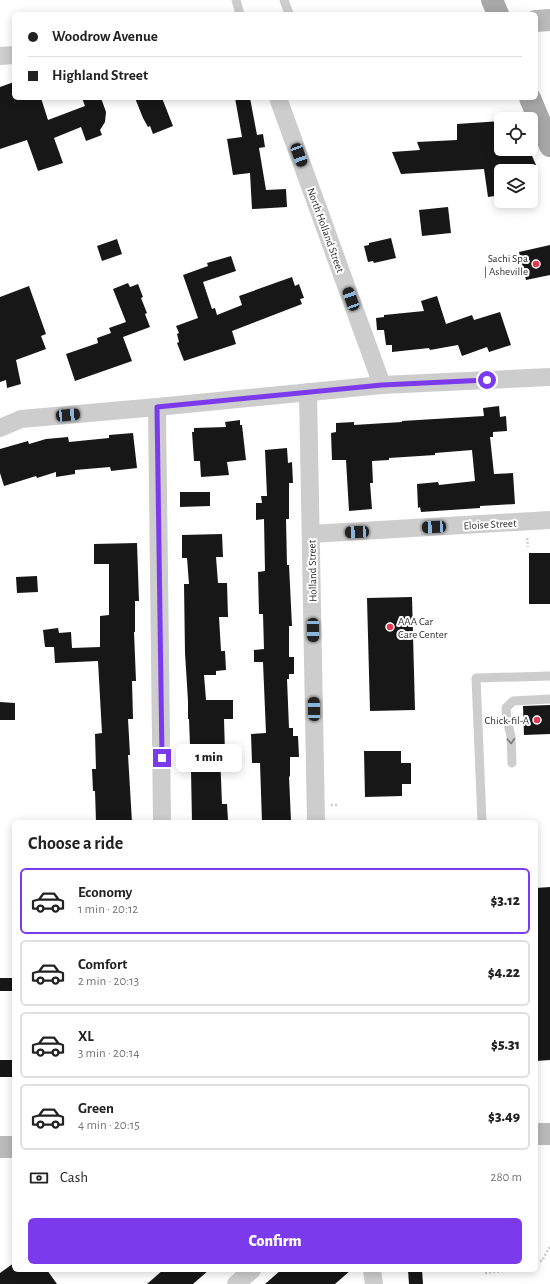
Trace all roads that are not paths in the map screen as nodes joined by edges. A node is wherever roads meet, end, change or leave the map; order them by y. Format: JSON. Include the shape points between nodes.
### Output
{"nodes":[{"id":1,"x":236,"y":0,"type":"edge"},
{"id":2,"x":284,"y":0,"type":"edge"},
{"id":3,"x":492,"y":0,"type":"edge"},
{"id":4,"x":239,"y":12,"type":"edge"},
{"id":5,"x":288,"y":12,"type":"edge"},
{"id":6,"x":497,"y":12,"type":"edge"},
{"id":7,"x":550,"y":20,"type":"edge"},
{"id":8,"x":538,"y":21,"type":"edge"},
{"id":9,"x":12,"y":55,"type":"edge"},
{"id":10,"x":0,"y":56,"type":"edge"},
{"id":11,"x":279,"y":100,"type":"edge"},
{"id":12,"x":531,"y":100,"type":"edge"},
{"id":13,"x":550,"y":146,"type":"edge"},
{"id":14,"x":550,"y":376,"type":"edge"},
{"id":15,"x":382,"y":385,"type":"junction"},
{"id":16,"x":308,"y":392,"type":"junction"},
{"id":17,"x":157,"y":407,"type":"junction"},
{"id":18,"x":0,"y":428,"type":"edge"},
{"id":19,"x":550,"y":520,"type":"edge"},
{"id":20,"x":311,"y":534,"type":"junction"},
{"id":21,"x":550,"y":676,"type":"edge"},
{"id":22,"x":550,"y":699,"type":"edge"},
{"id":23,"x":512,"y":763,"type":"dead end"},
{"id":24,"x":162,"y":820,"type":"edge"},
{"id":25,"x":316,"y":820,"type":"edge"},
{"id":26,"x":482,"y":820,"type":"edge"},
{"id":27,"x":538,"y":1134,"type":"edge"},
{"id":28,"x":550,"y":1134,"type":"edge"},
{"id":29,"x":0,"y":1147,"type":"edge"},
{"id":30,"x":12,"y":1147,"type":"edge"},
{"id":31,"x":250,"y":1272,"type":"edge"},
{"id":32,"x":372,"y":1272,"type":"edge"},
{"id":33,"x":236,"y":1284,"type":"edge"},
{"id":34,"x":374,"y":1284,"type":"edge"}],
"edges":[{"from":1,"to":4,"type":"lane"},
{"from":2,"to":5,"type":"lane"},
{"from":3,"to":6,"type":"main road"},
{"from":7,"to":8,"type":"street"},
{"from":9,"to":10,"type":"street"},
{"from":11,"to":15,"type":"street","name":"North Holland Street"},
{"from":12,"to":13,"type":"main road"},
{"from":14,"to":15,"type":"street"},
{"from":15,"to":16,"type":"street"},
{"from":16,"to":17,"type":"street"},
{"from":16,"to":20,"type":"street","name":"Holland Street"},
{"from":17,"to":18,"type":"street","via":[[21,419]]},
{"from":17,"to":24,"type":"street"},
{"from":19,"to":20,"type":"street","name":"Eloise Street"},
{"from":20,"to":25,"type":"street","name":"Holland Street"},
{"from":21,"to":26,"type":"lane","via":[[476,678]]},
{"from":22,"to":23,"type":"lane","one_way":true,"via":[[513,701],[506,708]]},
{"from":27,"to":28,"type":"street"},
{"from":29,"to":30,"type":"street"},
{"from":31,"to":33,"type":"street"},
{"from":32,"to":34,"type":"street"}]}
